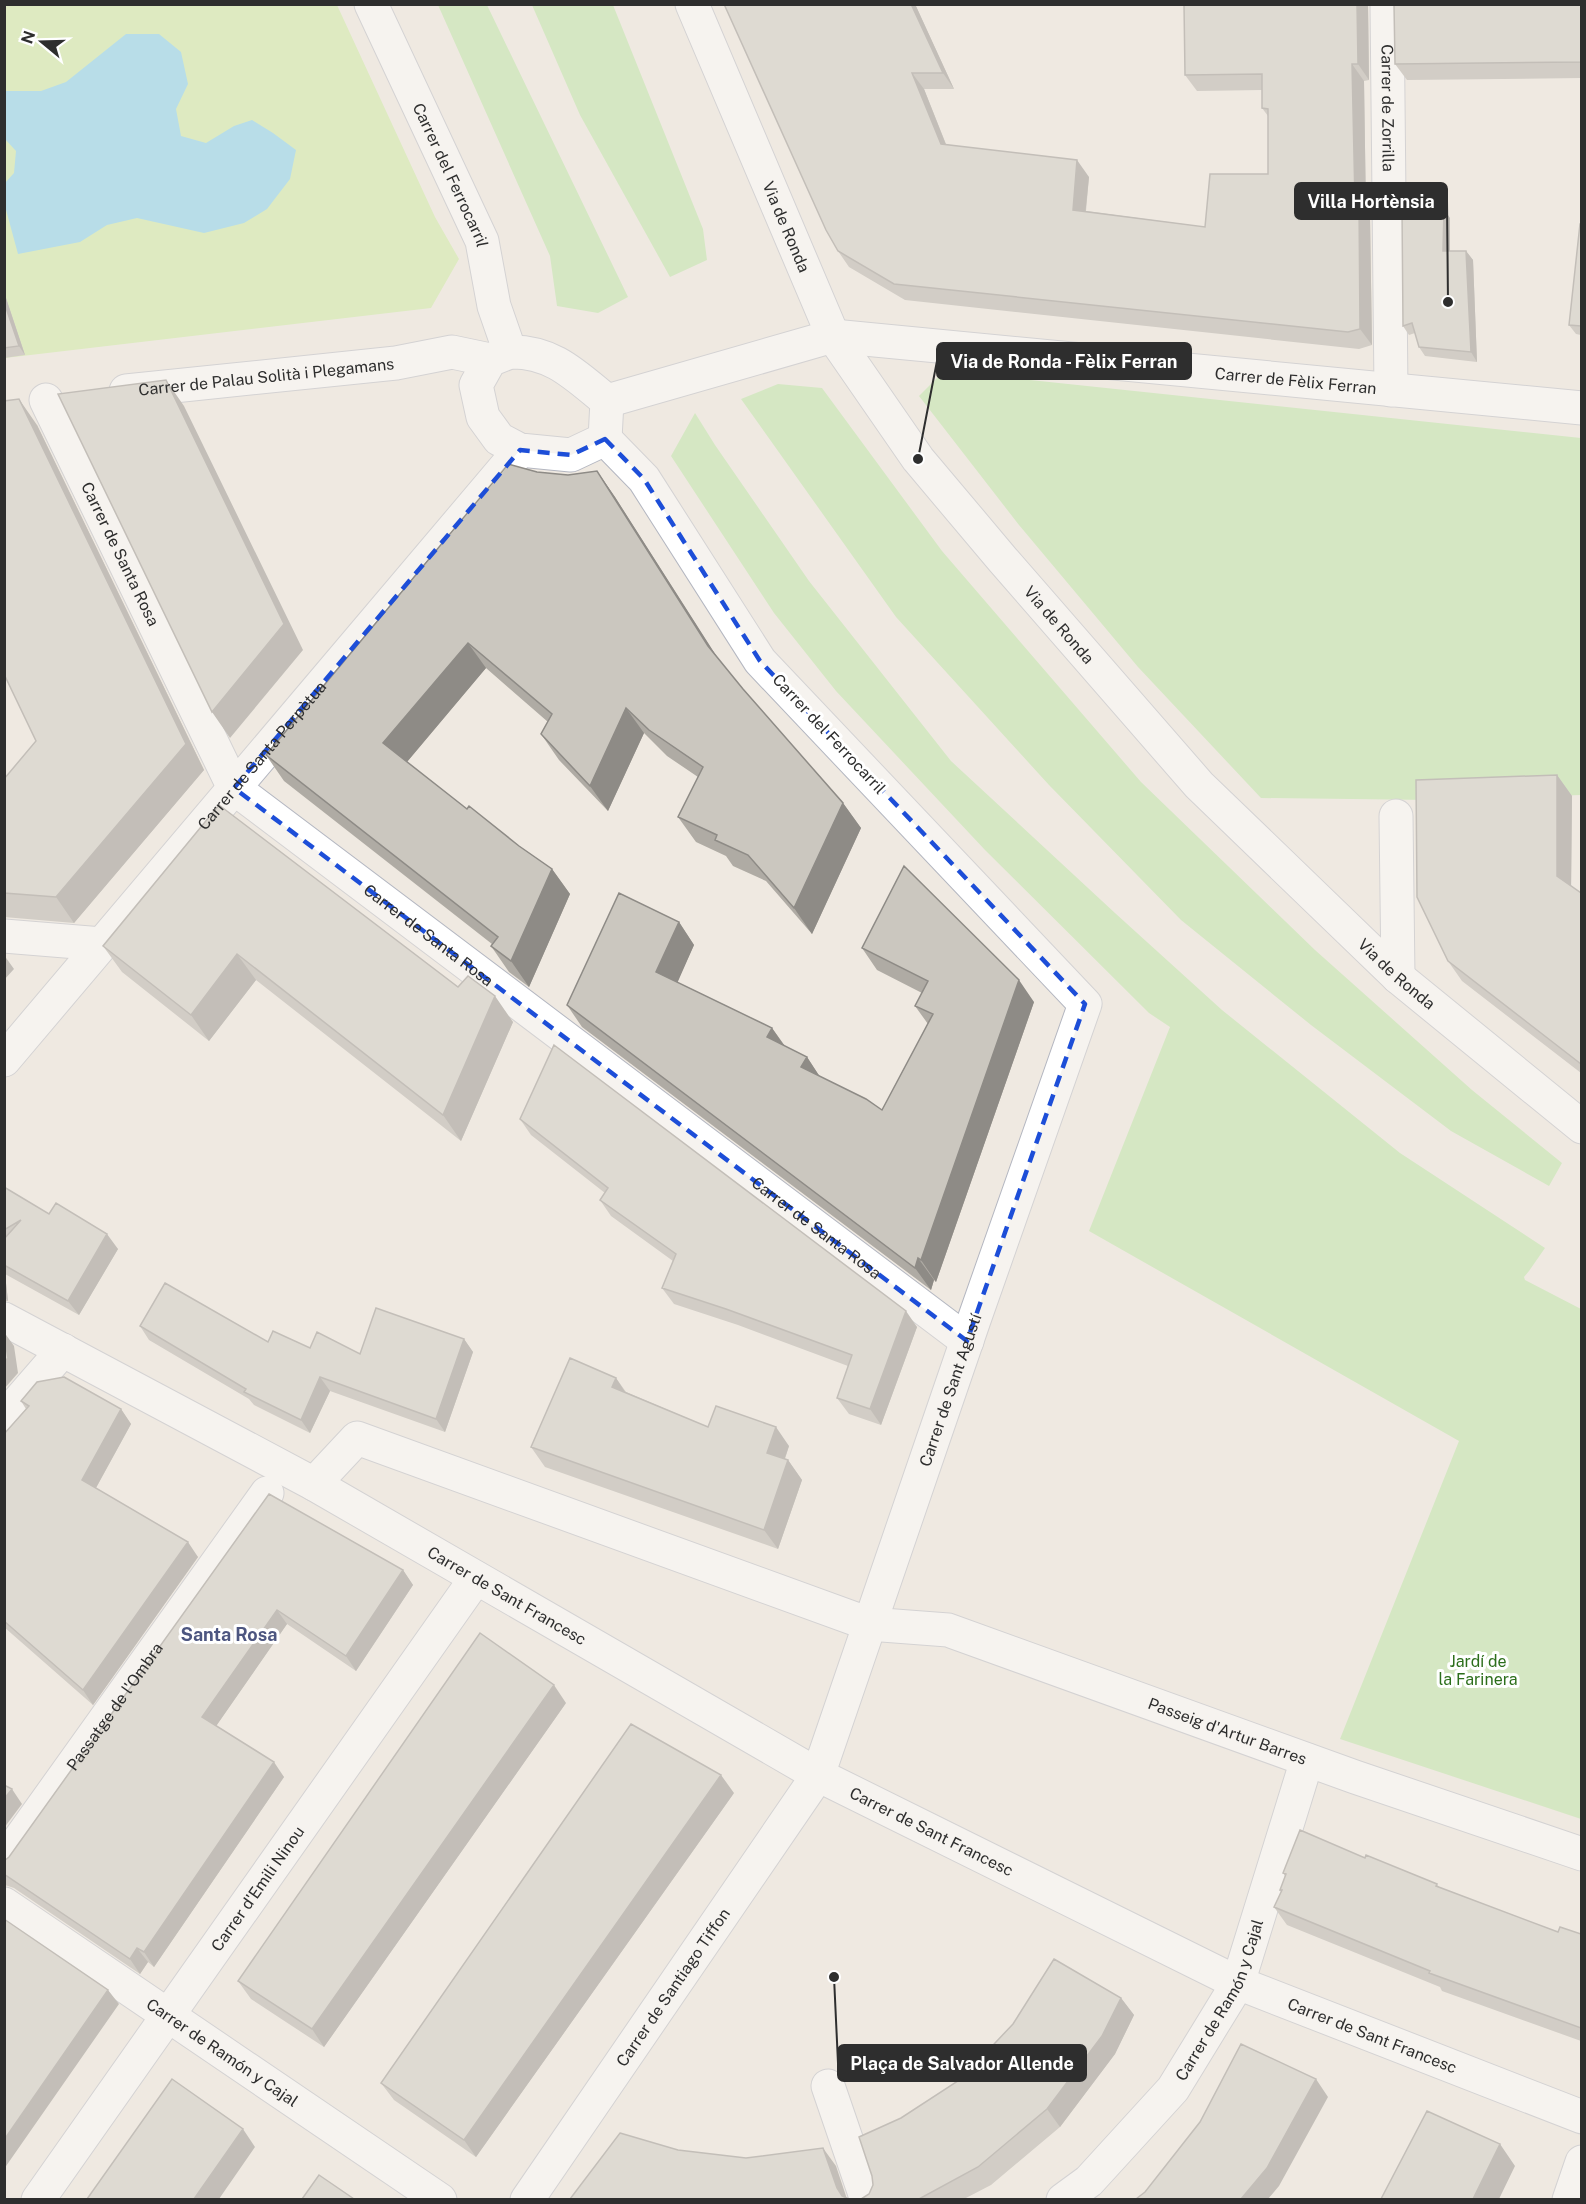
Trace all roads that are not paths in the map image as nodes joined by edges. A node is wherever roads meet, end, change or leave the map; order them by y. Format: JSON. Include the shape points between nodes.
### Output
{"nodes":[{"id":1,"x":371,"y":4,"type":"edge"},
{"id":2,"x":692,"y":4,"type":"edge"},
{"id":3,"x":1387,"y":4,"type":"edge"},
{"id":4,"x":833,"y":336,"type":"junction"},
{"id":5,"x":500,"y":356,"type":"junction"},
{"id":6,"x":1391,"y":390,"type":"junction"},
{"id":7,"x":71,"y":397,"type":"junction"},
{"id":8,"x":607,"y":402,"type":"junction"},
{"id":9,"x":13,"y":403,"type":"edge"},
{"id":10,"x":1581,"y":408,"type":"edge"},
{"id":11,"x":605,"y":439,"type":"junction"},
{"id":12,"x":520,"y":450,"type":"junction"},
{"id":13,"x":234,"y":788,"type":"junction"},
{"id":14,"x":1396,"y":816,"type":"dead end"},
{"id":15,"x":4,"y":936,"type":"edge"},
{"id":16,"x":102,"y":944,"type":"junction"},
{"id":17,"x":1398,"y":977,"type":"junction"},
{"id":18,"x":1085,"y":1004,"type":"joint"},
{"id":19,"x":4,"y":1060,"type":"edge"},
{"id":20,"x":1581,"y":1127,"type":"edge"},
{"id":21,"x":4,"y":1318,"type":"edge"},
{"id":22,"x":967,"y":1341,"type":"junction"},
{"id":23,"x":63,"y":1350,"type":"junction"},
{"id":24,"x":4,"y":1418,"type":"edge"},
{"id":25,"x":314,"y":1484,"type":"junction"},
{"id":26,"x":267,"y":1493,"type":"edge"},
{"id":27,"x":476,"y":1578,"type":"junction"},
{"id":28,"x":869,"y":1624,"type":"junction"},
{"id":29,"x":1306,"y":1760,"type":"junction"},
{"id":30,"x":818,"y":1775,"type":"junction"},
{"id":31,"x":1581,"y":1854,"type":"edge"},
{"id":32,"x":4,"y":1861,"type":"edge"},
{"id":33,"x":4,"y":1904,"type":"edge"},
{"id":34,"x":1238,"y":1983,"type":"junction"},
{"id":35,"x":167,"y":2016,"type":"junction"},
{"id":36,"x":828,"y":2086,"type":"dead end"},
{"id":37,"x":1581,"y":2117,"type":"edge"},
{"id":38,"x":1581,"y":2162,"type":"edge"},
{"id":39,"x":38,"y":2199,"type":"edge"},
{"id":40,"x":440,"y":2199,"type":"edge"},
{"id":41,"x":527,"y":2199,"type":"edge"},
{"id":42,"x":867,"y":2199,"type":"edge"},
{"id":43,"x":1063,"y":2199,"type":"edge"},
{"id":44,"x":1569,"y":2199,"type":"edge"}],
"edges":[{"from":1,"to":5,"type":"street","name":"Carrer del Ferrocarril","via":[[482,241]]},
{"from":2,"to":4,"type":"street","name":"Via de Ronda"},
{"from":3,"to":6,"type":"street","name":"Carrer de Zorrilla"},
{"from":4,"to":6,"type":"street","name":"Carrer de Fèlix Ferran"},
{"from":4,"to":8,"type":"street"},
{"from":4,"to":17,"type":"street","name":"Via de Ronda","via":[[918,459],[1175,758]]},
{"from":5,"to":7,"type":"street","name":"Carrer de Palau Solità i Plegamans","via":[[452,352],[396,363]]},
{"from":5,"to":8,"type":"street","via":[[527,351],[547,357]]},
{"from":5,"to":12,"type":"street","via":[[476,385],[483,417],[499,439]]},
{"from":6,"to":10,"type":"street","name":"Carrer de Fèlix Ferran"},
{"from":7,"to":9,"type":"street","name":"Carrer de Palau Solità i Plegamans"},
{"from":7,"to":13,"type":"street","name":"Carrer de Santa Rosa"},
{"from":8,"to":11,"type":"street"},
{"from":11,"to":12,"type":"street","via":[[571,455]]},
{"from":11,"to":18,"type":"street","name":"Carrer del Ferrocarril","via":[[644,479],[760,662]]},
{"from":12,"to":13,"type":"street","name":"Carrer de Santa Perpètua"},
{"from":13,"to":16,"type":"street","name":"Carrer de Santa Perpètua"},
{"from":13,"to":22,"type":"street","name":"Carrer de Santa Rosa"},
{"from":14,"to":17,"type":"street"},
{"from":15,"to":16,"type":"street"},
{"from":16,"to":19,"type":"street","name":"Carrer de Santa Perpètua"},
{"from":17,"to":20,"type":"street","name":"Via de Ronda"},
{"from":18,"to":22,"type":"street","name":"Carrer de Sant Agustí"},
{"from":21,"to":23,"type":"street","name":"Carrer de Sant Francesc"},
{"from":22,"to":28,"type":"street","name":"Carrer de Sant Agustí"},
{"from":23,"to":24,"type":"street"},
{"from":23,"to":25,"type":"street","name":"Carrer de Sant Francesc"},
{"from":25,"to":27,"type":"street","name":"Carrer de Sant Francesc"},
{"from":25,"to":28,"type":"street","via":[[357,1438]]},
{"from":26,"to":32,"type":"street","name":"Passatge de l'Ombra"},
{"from":27,"to":30,"type":"street","name":"Carrer de Sant Francesc"},
{"from":27,"to":35,"type":"street","name":"Carrer d'Emili Ninou"},
{"from":28,"to":29,"type":"street","name":"Passeig d'Artur Barres","via":[[948,1630]]},
{"from":28,"to":30,"type":"street","name":"Carrer de Sant Agustí"},
{"from":29,"to":31,"type":"street","name":"Passeig d'Artur Barres"},
{"from":29,"to":34,"type":"street","name":"Carrer de Ramón y Cajal"},
{"from":30,"to":34,"type":"street","name":"Carrer de Sant Francesc"},
{"from":30,"to":41,"type":"street","name":"Carrer de Santiago Tiffon"},
{"from":33,"to":35,"type":"street","name":"Carrer de Ramón y Cajal"},
{"from":34,"to":37,"type":"street","name":"Carrer de Sant Francesc"},
{"from":34,"to":43,"type":"street","name":"Carrer de Ramón y Cajal","via":[[1173,2089],[1089,2181]]},
{"from":35,"to":39,"type":"street","name":"Carrer d'Emili Ninou"},
{"from":35,"to":40,"type":"street","name":"Carrer de Ramón y Cajal"},
{"from":36,"to":42,"type":"street"},
{"from":38,"to":44,"type":"street"}]}
